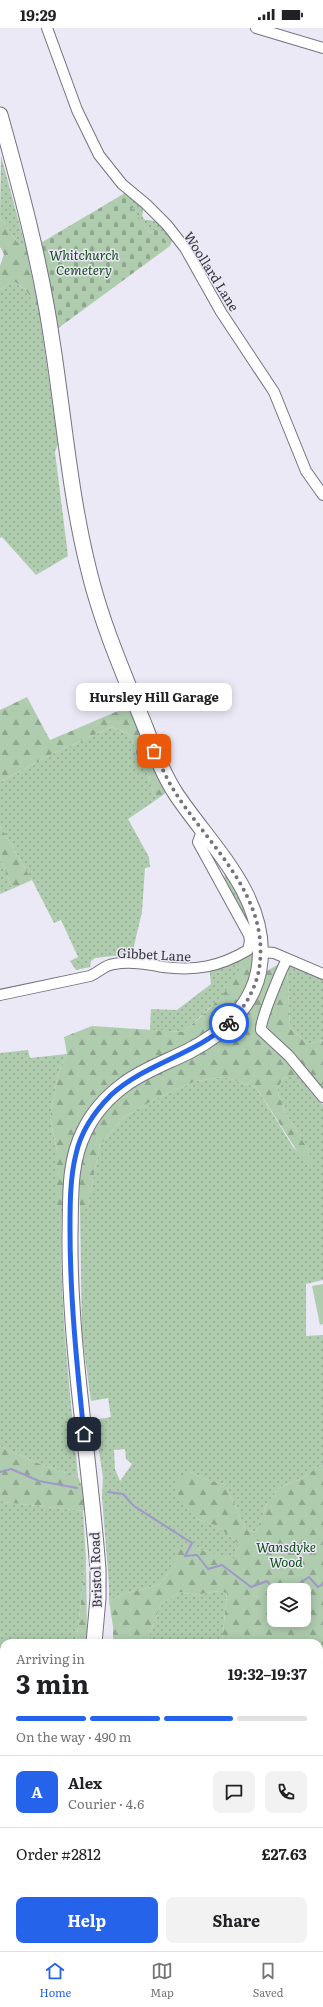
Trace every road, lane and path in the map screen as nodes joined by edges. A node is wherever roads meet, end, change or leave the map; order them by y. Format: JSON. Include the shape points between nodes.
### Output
{"nodes":[{"id":1,"x":47,"y":28,"type":"edge"},
{"id":2,"x":256,"y":28,"type":"edge"},
{"id":3,"x":323,"y":48,"type":"edge"},
{"id":4,"x":0,"y":116,"type":"edge"},
{"id":5,"x":323,"y":495,"type":"edge"},
{"id":6,"x":202,"y":831,"type":"junction"},
{"id":7,"x":261,"y":952,"type":"junction"},
{"id":8,"x":287,"y":959,"type":"junction"},
{"id":9,"x":323,"y":974,"type":"edge"},
{"id":10,"x":0,"y":995,"type":"edge"},
{"id":11,"x":323,"y":1097,"type":"edge"},
{"id":12,"x":94,"y":1639,"type":"edge"}],
"edges":[{"from":1,"to":5,"type":"street","name":"Woollard Lane","via":[[77,110],[99,155],[122,184],[162,220],[185,248],[221,312],[274,392],[306,471]]},
{"from":2,"to":3,"type":"street"},
{"from":4,"to":6,"type":"highway","via":[[47,308],[76,508],[90,575],[115,651],[157,757],[173,789]]},
{"from":6,"to":7,"type":"highway","name":"Bristol Road","via":[[233,871],[246,895],[258,925]]},
{"from":6,"to":10,"type":"street","name":"Gibbet Lane","via":[[198,842],[248,935],[248,950],[199,969],[116,963],[103,967],[90,976]]},
{"from":7,"to":8,"type":"street","via":[[268,951]]},
{"from":7,"to":12,"type":"highway","name":"Bristol Road","via":[[259,972],[254,986],[233,1019],[217,1034],[197,1047],[138,1076],[117,1090],[102,1104],[90,1121],[76,1153],[70,1216],[72,1310],[98,1570]]},
{"from":8,"to":9,"type":"street"},
{"from":8,"to":11,"type":"street","via":[[273,989],[261,1030],[289,1056]]}]}
